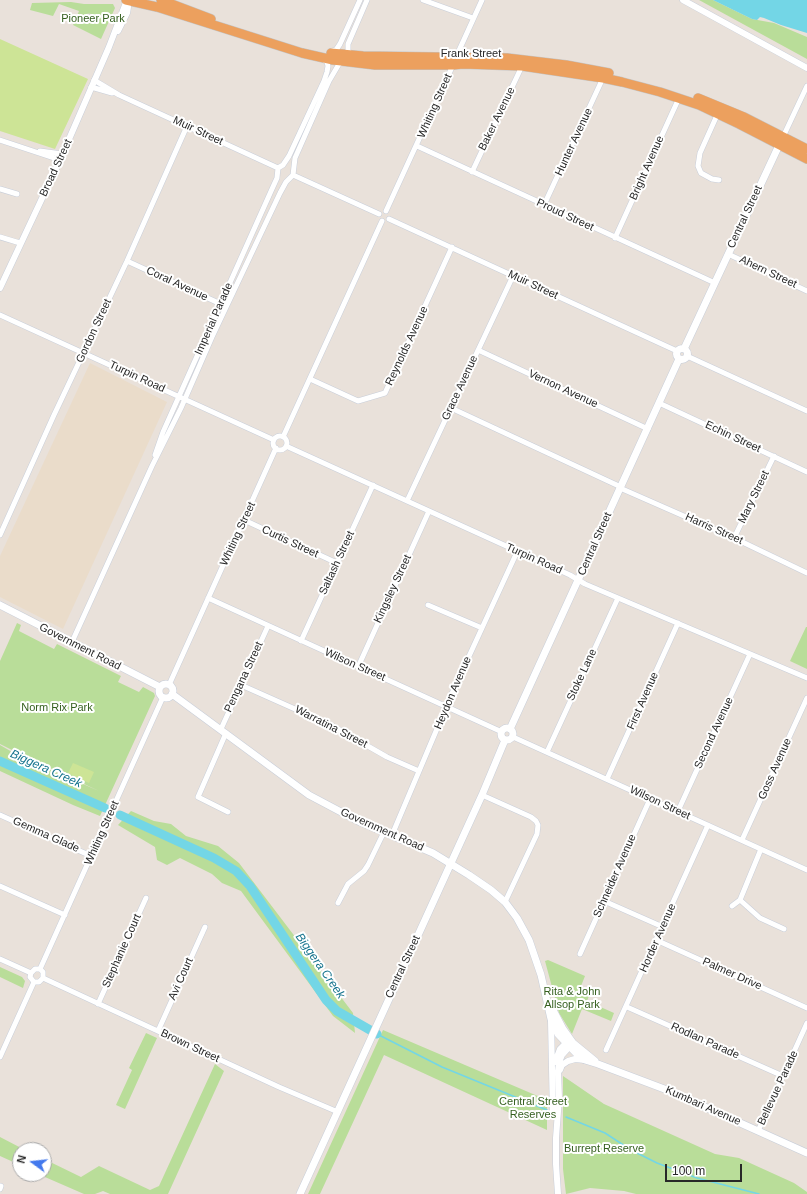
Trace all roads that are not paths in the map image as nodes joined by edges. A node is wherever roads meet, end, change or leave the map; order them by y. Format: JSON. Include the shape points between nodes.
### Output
{"nodes":[{"id":1,"x":126,"y":0,"type":"edge"},
{"id":2,"x":161,"y":0,"type":"edge"},
{"id":3,"x":360,"y":0,"type":"edge"},
{"id":4,"x":367,"y":0,"type":"edge"},
{"id":5,"x":423,"y":0,"type":"edge"},
{"id":6,"x":482,"y":0,"type":"edge"},
{"id":7,"x":683,"y":0,"type":"edge"},
{"id":8,"x":473,"y":18,"type":"junction"},
{"id":9,"x":327,"y":53,"type":"junction"},
{"id":10,"x":354,"y":56,"type":"junction"},
{"id":11,"x":319,"y":57,"type":"junction"},
{"id":12,"x":345,"y":62,"type":"junction"},
{"id":13,"x":454,"y":62,"type":"junction"},
{"id":14,"x":522,"y":66,"type":"junction"},
{"id":15,"x":807,"y":68,"type":"edge"},
{"id":16,"x":603,"y":78,"type":"junction"},
{"id":17,"x":94,"y":80,"type":"junction"},
{"id":18,"x":807,"y":86,"type":"edge"},
{"id":19,"x":92,"y":87,"type":"junction"},
{"id":20,"x":119,"y":95,"type":"junction"},
{"id":21,"x":679,"y":98,"type":"junction"},
{"id":22,"x":718,"y":113,"type":"junction"},
{"id":23,"x":308,"y":122,"type":"junction"},
{"id":24,"x":187,"y":126,"type":"junction"},
{"id":25,"x":0,"y":140,"type":"edge"},
{"id":26,"x":781,"y":141,"type":"junction"},
{"id":27,"x":417,"y":146,"type":"junction"},
{"id":28,"x":807,"y":150,"type":"edge"},
{"id":29,"x":61,"y":157,"type":"junction"},
{"id":30,"x":807,"y":159,"type":"edge"},
{"id":31,"x":279,"y":169,"type":"junction"},
{"id":32,"x":472,"y":172,"type":"junction"},
{"id":33,"x":292,"y":174,"type":"junction"},
{"id":34,"x":720,"y":180,"type":"dead end"},
{"id":35,"x":0,"y":189,"type":"edge"},
{"id":36,"x":17,"y":194,"type":"dead end"},
{"id":37,"x":544,"y":205,"type":"junction"},
{"id":38,"x":386,"y":211,"type":"junction"},
{"id":39,"x":379,"y":214,"type":"junction"},
{"id":40,"x":389,"y":219,"type":"junction"},
{"id":41,"x":382,"y":221,"type":"junction"},
{"id":42,"x":0,"y":237,"type":"edge"},
{"id":43,"x":615,"y":238,"type":"junction"},
{"id":44,"x":20,"y":243,"type":"junction"},
{"id":45,"x":452,"y":247,"type":"junction"},
{"id":46,"x":728,"y":254,"type":"junction"},
{"id":47,"x":127,"y":261,"type":"junction"},
{"id":48,"x":239,"y":263,"type":"junction"},
{"id":49,"x":246,"y":267,"type":"junction"},
{"id":50,"x":513,"y":276,"type":"junction"},
{"id":51,"x":715,"y":283,"type":"junction"},
{"id":52,"x":0,"y":288,"type":"edge"},
{"id":53,"x":807,"y":290,"type":"edge"},
{"id":54,"x":221,"y":304,"type":"junction"},
{"id":55,"x":227,"y":307,"type":"junction"},
{"id":56,"x":0,"y":315,"type":"edge"},
{"id":57,"x":684,"y":349,"type":"junction"},
{"id":58,"x":478,"y":350,"type":"junction"},
{"id":59,"x":83,"y":352,"type":"junction"},
{"id":60,"x":678,"y":355,"type":"junction"},
{"id":61,"x":687,"y":356,"type":"junction"},
{"id":62,"x":310,"y":379,"type":"junction"},
{"id":63,"x":182,"y":398,"type":"junction"},
{"id":64,"x":659,"y":403,"type":"junction"},
{"id":65,"x":451,"y":408,"type":"junction"},
{"id":66,"x":807,"y":411,"type":"edge"},
{"id":67,"x":648,"y":429,"type":"junction"},
{"id":68,"x":283,"y":437,"type":"junction"},
{"id":69,"x":274,"y":440,"type":"junction"},
{"id":70,"x":286,"y":446,"type":"junction"},
{"id":71,"x":276,"y":448,"type":"junction"},
{"id":72,"x":774,"y":456,"type":"junction"},
{"id":73,"x":807,"y":472,"type":"edge"},
{"id":74,"x":373,"y":484,"type":"junction"},
{"id":75,"x":620,"y":488,"type":"junction"},
{"id":76,"x":407,"y":501,"type":"junction"},
{"id":77,"x":429,"y":511,"type":"junction"},
{"id":78,"x":244,"y":520,"type":"junction"},
{"id":79,"x":0,"y":535,"type":"edge"},
{"id":80,"x":734,"y":538,"type":"junction"},
{"id":81,"x":517,"y":552,"type":"junction"},
{"id":82,"x":336,"y":563,"type":"junction"},
{"id":83,"x":807,"y":573,"type":"edge"},
{"id":84,"x":578,"y":580,"type":"junction"},
{"id":85,"x":208,"y":598,"type":"junction"},
{"id":86,"x":618,"y":598,"type":"junction"},
{"id":87,"x":0,"y":605,"type":"edge"},
{"id":88,"x":428,"y":605,"type":"dead end"},
{"id":89,"x":678,"y":624,"type":"junction"},
{"id":90,"x":268,"y":626,"type":"junction"},
{"id":91,"x":482,"y":628,"type":"junction"},
{"id":92,"x":301,"y":641,"type":"junction"},
{"id":93,"x":72,"y":642,"type":"junction"},
{"id":94,"x":750,"y":654,"type":"junction"},
{"id":95,"x":358,"y":667,"type":"junction"},
{"id":96,"x":807,"y":678,"type":"edge"},
{"id":97,"x":169,"y":685,"type":"junction"},
{"id":98,"x":241,"y":685,"type":"junction"},
{"id":99,"x":160,"y":687,"type":"junction"},
{"id":100,"x":172,"y":694,"type":"junction"},
{"id":101,"x":163,"y":697,"type":"junction"},
{"id":102,"x":807,"y":698,"type":"edge"},
{"id":103,"x":447,"y":707,"type":"junction"},
{"id":104,"x":510,"y":729,"type":"junction"},
{"id":105,"x":223,"y":731,"type":"junction"},
{"id":106,"x":502,"y":732,"type":"junction"},
{"id":107,"x":513,"y":737,"type":"junction"},
{"id":108,"x":505,"y":740,"type":"junction"},
{"id":109,"x":547,"y":752,"type":"junction"},
{"id":110,"x":419,"y":771,"type":"junction"},
{"id":111,"x":607,"y":779,"type":"junction"},
{"id":112,"x":482,"y":795,"type":"junction"},
{"id":113,"x":650,"y":799,"type":"junction"},
{"id":114,"x":228,"y":812,"type":"dead end"},
{"id":115,"x":678,"y":812,"type":"junction"},
{"id":116,"x":0,"y":815,"type":"edge"},
{"id":117,"x":708,"y":825,"type":"junction"},
{"id":118,"x":384,"y":832,"type":"junction"},
{"id":119,"x":392,"y":835,"type":"junction"},
{"id":120,"x":742,"y":840,"type":"junction"},
{"id":121,"x":761,"y":849,"type":"junction"},
{"id":122,"x":91,"y":856,"type":"junction"},
{"id":123,"x":450,"y":863,"type":"junction"},
{"id":124,"x":807,"y":870,"type":"edge"},
{"id":125,"x":0,"y":886,"type":"edge"},
{"id":126,"x":146,"y":898,"type":"dead end"},
{"id":127,"x":740,"y":900,"type":"junction"},
{"id":128,"x":604,"y":901,"type":"junction"},
{"id":129,"x":505,"y":902,"type":"junction"},
{"id":130,"x":338,"y":903,"type":"dead end"},
{"id":131,"x":732,"y":906,"type":"dead end"},
{"id":132,"x":65,"y":915,"type":"junction"},
{"id":133,"x":205,"y":926,"type":"dead end"},
{"id":134,"x":663,"y":927,"type":"junction"},
{"id":135,"x":784,"y":929,"type":"dead end"},
{"id":136,"x":656,"y":940,"type":"junction"},
{"id":137,"x":580,"y":954,"type":"dead end"},
{"id":138,"x":0,"y":959,"type":"edge"},
{"id":139,"x":40,"y":969,"type":"junction"},
{"id":140,"x":31,"y":973,"type":"junction"},
{"id":141,"x":43,"y":978,"type":"junction"},
{"id":142,"x":34,"y":982,"type":"junction"},
{"id":143,"x":548,"y":999,"type":"junction"},
{"id":144,"x":98,"y":1004,"type":"junction"},
{"id":145,"x":627,"y":1007,"type":"junction"},
{"id":146,"x":807,"y":1008,"type":"edge"},
{"id":147,"x":551,"y":1019,"type":"junction"},
{"id":148,"x":807,"y":1023,"type":"edge"},
{"id":149,"x":158,"y":1031,"type":"junction"},
{"id":150,"x":570,"y":1043,"type":"junction"},
{"id":151,"x":606,"y":1050,"type":"dead end"},
{"id":152,"x":0,"y":1057,"type":"edge"},
{"id":153,"x":586,"y":1060,"type":"junction"},
{"id":154,"x":598,"y":1064,"type":"junction"},
{"id":155,"x":783,"y":1076,"type":"junction"},
{"id":156,"x":556,"y":1078,"type":"junction"},
{"id":157,"x":338,"y":1112,"type":"junction"},
{"id":158,"x":758,"y":1131,"type":"junction"},
{"id":159,"x":807,"y":1153,"type":"edge"},
{"id":160,"x":300,"y":1194,"type":"edge"},
{"id":161,"x":558,"y":1194,"type":"edge"}],
"edges":[{"from":1,"to":11,"type":"highway","name":"Frank Street","via":[[157,7]]},
{"from":1,"to":17,"type":"street","name":"Broad Street","via":[[127,13]]},
{"from":2,"to":9,"type":"highway","name":"Frank Street","via":[[220,21]]},
{"from":3,"to":9,"type":"street","via":[[338,47]]},
{"from":4,"to":10,"type":"street","via":[[348,44],[348,51]]},
{"from":5,"to":8,"type":"street"},
{"from":6,"to":8,"type":"street","name":"Whiting Street"},
{"from":7,"to":15,"type":"street"},
{"from":8,"to":13,"type":"street","name":"Whiting Street"},
{"from":9,"to":10,"type":"highway","name":"Frank Street"},
{"from":10,"to":13,"type":"highway","name":"Frank Street"},
{"from":11,"to":12,"type":"highway","name":"Frank Street"},
{"from":11,"to":23,"type":"street","name":"Imperial Parade","via":[[327,62],[328,72]]},
{"from":12,"to":13,"type":"highway","name":"Frank Street","via":[[375,65]]},
{"from":12,"to":23,"type":"street","name":"Imperial Parade","via":[[341,62],[329,81]]},
{"from":13,"to":14,"type":"highway","name":"Frank Street"},
{"from":13,"to":26,"type":"highway","name":"Frank Street","via":[[507,58],[529,60],[636,79],[720,106],[744,117]]},
{"from":13,"to":27,"type":"street","name":"Whiting Street"},
{"from":14,"to":16,"type":"highway","name":"Frank Street"},
{"from":14,"to":32,"type":"street","name":"Baker Avenue"},
{"from":16,"to":21,"type":"highway","name":"Frank Street"},
{"from":16,"to":37,"type":"street","name":"Hunter Avenue"},
{"from":17,"to":19,"type":"street","name":"Broad Street"},
{"from":17,"to":20,"type":"street","name":"Muir Street"},
{"from":18,"to":26,"type":"street","name":"Central Street"},
{"from":19,"to":20,"type":"street","name":"Muir Street"},
{"from":19,"to":29,"type":"street","name":"Broad Street"},
{"from":20,"to":24,"type":"street","name":"Muir Street"},
{"from":21,"to":22,"type":"highway","name":"Frank Street"},
{"from":21,"to":43,"type":"street","name":"Bright Avenue"},
{"from":22,"to":26,"type":"highway","name":"Frank Street"},
{"from":22,"to":34,"type":"street","via":[[700,153],[698,166],[701,173]]},
{"from":23,"to":31,"type":"street","name":"Imperial Parade","via":[[290,156]]},
{"from":23,"to":33,"type":"street","name":"Imperial Parade","via":[[294,158]]},
{"from":24,"to":31,"type":"street","name":"Muir Street"},
{"from":24,"to":47,"type":"street","name":"Gordon Street"},
{"from":25,"to":29,"type":"street"},
{"from":26,"to":28,"type":"highway","name":"Frank Street"},
{"from":26,"to":30,"type":"highway","name":"Frank Street"},
{"from":26,"to":46,"type":"main road","name":"Central Street"},
{"from":27,"to":32,"type":"street","name":"Proud Street"},
{"from":27,"to":38,"type":"street","name":"Whiting Street"},
{"from":29,"to":44,"type":"street","name":"Broad Street"},
{"from":31,"to":33,"type":"street","via":[[290,167]]},
{"from":31,"to":33,"type":"street","via":[[282,177]]},
{"from":31,"to":48,"type":"street","name":"Imperial Parade"},
{"from":32,"to":37,"type":"street","name":"Proud Street"},
{"from":33,"to":39,"type":"street"},
{"from":33,"to":49,"type":"street","name":"Imperial Parade","via":[[280,193]]},
{"from":35,"to":36,"type":"street"},
{"from":37,"to":43,"type":"street","name":"Proud Street"},
{"from":38,"to":39,"type":"street"},
{"from":38,"to":40,"type":"street","via":[[390,215]]},
{"from":39,"to":41,"type":"street"},
{"from":40,"to":41,"type":"street"},
{"from":40,"to":45,"type":"street","name":"Muir Street"},
{"from":41,"to":62,"type":"street"},
{"from":42,"to":44,"type":"street"},
{"from":43,"to":51,"type":"street","name":"Proud Street"},
{"from":44,"to":52,"type":"street","name":"Broad Street"},
{"from":45,"to":50,"type":"street","name":"Muir Street"},
{"from":45,"to":62,"type":"street","name":"Reynolds Avenue","via":[[385,393],[358,401]]},
{"from":46,"to":51,"type":"main road","name":"Central Street"},
{"from":46,"to":53,"type":"street","name":"Ahern Street"},
{"from":47,"to":54,"type":"street","name":"Coral Avenue"},
{"from":47,"to":59,"type":"street","name":"Gordon Street"},
{"from":48,"to":49,"type":"street"},
{"from":48,"to":54,"type":"street","name":"Imperial Parade"},
{"from":49,"to":55,"type":"street","name":"Imperial Parade"},
{"from":50,"to":58,"type":"street","name":"Grace Avenue"},
{"from":50,"to":60,"type":"street","name":"Muir Street"},
{"from":51,"to":57,"type":"main road","name":"Central Street"},
{"from":54,"to":55,"type":"street","name":"Coral Avenue"},
{"from":54,"to":63,"type":"street","name":"Imperial Parade"},
{"from":55,"to":63,"type":"street","name":"Imperial Parade"},
{"from":56,"to":59,"type":"street","name":"Turpin Road"},
{"from":57,"to":60,"type":"main road","via":[[681,348]]},
{"from":57,"to":61,"type":"main road","via":[[688,352]]},
{"from":58,"to":65,"type":"street","name":"Grace Avenue"},
{"from":58,"to":67,"type":"street","name":"Vernon Avenue"},
{"from":59,"to":63,"type":"street","name":"Turpin Road"},
{"from":59,"to":79,"type":"street","name":"Gordon Street"},
{"from":60,"to":61,"type":"main road","via":[[683,359]]},
{"from":60,"to":64,"type":"main road","name":"Central Street"},
{"from":61,"to":66,"type":"street"},
{"from":62,"to":68,"type":"street"},
{"from":63,"to":69,"type":"street","name":"Turpin Road"},
{"from":63,"to":93,"type":"street","name":"Imperial Parade"},
{"from":64,"to":67,"type":"main road","name":"Central Street"},
{"from":64,"to":72,"type":"street","name":"Echin Street"},
{"from":65,"to":75,"type":"street","name":"Harris Street"},
{"from":65,"to":76,"type":"street","name":"Grace Avenue"},
{"from":67,"to":75,"type":"main road","name":"Central Street"},
{"from":68,"to":69,"type":"street"},
{"from":68,"to":70,"type":"street"},
{"from":69,"to":71,"type":"street"},
{"from":70,"to":71,"type":"street","via":[[282,449]]},
{"from":70,"to":74,"type":"street","name":"Turpin Road"},
{"from":71,"to":78,"type":"street","name":"Whiting Street"},
{"from":72,"to":73,"type":"street","name":"Echin Street"},
{"from":72,"to":80,"type":"street","name":"Mary Street"},
{"from":74,"to":76,"type":"street","name":"Turpin Road"},
{"from":74,"to":82,"type":"street","name":"Saltash Street"},
{"from":75,"to":80,"type":"street","name":"Harris Street"},
{"from":75,"to":84,"type":"main road","name":"Central Street"},
{"from":76,"to":77,"type":"street","name":"Turpin Road"},
{"from":77,"to":81,"type":"street","name":"Turpin Road"},
{"from":77,"to":95,"type":"street","name":"Kingsley Street"},
{"from":78,"to":82,"type":"street","name":"Curtis Street"},
{"from":78,"to":85,"type":"street","name":"Whiting Street"},
{"from":80,"to":83,"type":"street","name":"Harris Street"},
{"from":81,"to":84,"type":"street","name":"Turpin Road"},
{"from":81,"to":91,"type":"street","name":"Heydon Avenue"},
{"from":82,"to":92,"type":"street","name":"Saltash Street"},
{"from":84,"to":86,"type":"street","name":"Turpin Road"},
{"from":84,"to":104,"type":"main road","name":"Central Street"},
{"from":85,"to":90,"type":"street","name":"Wilson Street"},
{"from":85,"to":97,"type":"street","name":"Whiting Street"},
{"from":86,"to":89,"type":"street","name":"Turpin Road"},
{"from":86,"to":109,"type":"street","name":"Stoke Lane"},
{"from":87,"to":93,"type":"main road","name":"Government Road"},
{"from":88,"to":91,"type":"street"},
{"from":89,"to":94,"type":"street","name":"Turpin Road"},
{"from":89,"to":111,"type":"street","name":"First Avenue"},
{"from":90,"to":92,"type":"street","name":"Wilson Street"},
{"from":90,"to":98,"type":"street","name":"Pengana Street"},
{"from":91,"to":103,"type":"street","name":"Heydon Avenue"},
{"from":92,"to":95,"type":"street","name":"Wilson Street"},
{"from":93,"to":99,"type":"main road","name":"Government Road"},
{"from":94,"to":96,"type":"street","name":"Turpin Road"},
{"from":94,"to":115,"type":"street","name":"Second Avenue"},
{"from":95,"to":103,"type":"street","name":"Wilson Street"},
{"from":97,"to":99,"type":"main road","via":[[164,684]]},
{"from":97,"to":100,"type":"main road"},
{"from":98,"to":105,"type":"street","name":"Pengana Street"},
{"from":98,"to":110,"type":"street","name":"Warratina Street","via":[[331,725],[387,757]]},
{"from":99,"to":101,"type":"main road","via":[[159,692]]},
{"from":100,"to":101,"type":"main road"},
{"from":100,"to":105,"type":"main road","name":"Government Road"},
{"from":101,"to":122,"type":"street","name":"Whiting Street"},
{"from":102,"to":120,"type":"street","name":"Goss Avenue"},
{"from":103,"to":106,"type":"street","name":"Wilson Street"},
{"from":103,"to":110,"type":"street","name":"Heydon Avenue"},
{"from":104,"to":106,"type":"main road","via":[[506,728]]},
{"from":104,"to":107,"type":"main road"},
{"from":105,"to":114,"type":"street","name":"Pengana Street","via":[[198,797]]},
{"from":105,"to":118,"type":"main road","name":"Government Road","via":[[309,795]]},
{"from":106,"to":108,"type":"main road"},
{"from":107,"to":108,"type":"main road"},
{"from":107,"to":109,"type":"street","name":"Wilson Street"},
{"from":108,"to":112,"type":"main road","name":"Central Street"},
{"from":109,"to":111,"type":"street","name":"Wilson Street"},
{"from":110,"to":119,"type":"street","name":"Heydon Avenue"},
{"from":111,"to":113,"type":"street","name":"Wilson Street"},
{"from":112,"to":123,"type":"main road","name":"Central Street"},
{"from":112,"to":129,"type":"street","via":[[531,817],[538,825],[537,834]]},
{"from":113,"to":115,"type":"street","name":"Wilson Street"},
{"from":113,"to":128,"type":"street","name":"Schneider Avenue"},
{"from":115,"to":117,"type":"street","name":"Wilson Street"},
{"from":116,"to":122,"type":"street","name":"Gemma Glade"},
{"from":117,"to":120,"type":"street","name":"Wilson Street"},
{"from":117,"to":134,"type":"street","name":"Horder Avenue"},
{"from":118,"to":119,"type":"main road","name":"Government Road"},
{"from":118,"to":130,"type":"street","via":[[368,865],[348,884]]},
{"from":119,"to":123,"type":"main road","name":"Government Road"},
{"from":120,"to":121,"type":"street","name":"Wilson Street"},
{"from":121,"to":124,"type":"street","name":"Wilson Street"},
{"from":121,"to":127,"type":"street"},
{"from":122,"to":132,"type":"street","name":"Whiting Street"},
{"from":123,"to":129,"type":"main road","name":"Government Road"},
{"from":123,"to":157,"type":"main road","name":"Central Street"},
{"from":125,"to":132,"type":"street"},
{"from":126,"to":144,"type":"street","name":"Stephanie Court"},
{"from":127,"to":131,"type":"street"},
{"from":127,"to":135,"type":"street","via":[[760,918]]},
{"from":128,"to":134,"type":"street"},
{"from":128,"to":137,"type":"street","name":"Schneider Avenue"},
{"from":129,"to":143,"type":"main road","name":"Government Road","via":[[517,918],[535,953]]},
{"from":132,"to":139,"type":"street","name":"Whiting Street"},
{"from":133,"to":149,"type":"street","name":"Avi Court"},
{"from":134,"to":136,"type":"street","name":"Horder Avenue"},
{"from":136,"to":145,"type":"street","name":"Horder Avenue"},
{"from":136,"to":146,"type":"street","name":"Palmer Drive"},
{"from":138,"to":140,"type":"street"},
{"from":139,"to":140,"type":"street","via":[[34,969]]},
{"from":139,"to":141,"type":"street"},
{"from":140,"to":142,"type":"street","via":[[30,977]]},
{"from":141,"to":142,"type":"street","via":[[39,982]]},
{"from":141,"to":144,"type":"street","name":"Brown Street"},
{"from":142,"to":152,"type":"street"},
{"from":143,"to":147,"type":"main road","name":"Government Road"},
{"from":143,"to":150,"type":"main road","name":"Government Road"},
{"from":144,"to":149,"type":"street","name":"Brown Street"},
{"from":145,"to":151,"type":"street","name":"Horder Avenue"},
{"from":145,"to":155,"type":"street","name":"Rodlan Parade"},
{"from":147,"to":150,"type":"main road","name":"Government Road","via":[[558,1034]]},
{"from":147,"to":156,"type":"street","name":"Government Road"},
{"from":148,"to":155,"type":"street","name":"Bellevue Parade"},
{"from":149,"to":157,"type":"street","name":"Brown Street"},
{"from":150,"to":153,"type":"main road","name":"Kumbari Avenue"},
{"from":150,"to":154,"type":"main road","name":"Kumbari Avenue"},
{"from":150,"to":156,"type":"street","name":"Government Road","via":[[562,1055]]},
{"from":153,"to":154,"type":"main road","name":"Kumbari Avenue"},
{"from":153,"to":156,"type":"street","via":[[568,1061],[562,1065]]},
{"from":154,"to":158,"type":"main road","name":"Kumbari Avenue","via":[[667,1090]]},
{"from":155,"to":158,"type":"street","name":"Bellevue Parade"},
{"from":156,"to":161,"type":"street","name":"Government Road","via":[[554,1121]]},
{"from":157,"to":160,"type":"main road","name":"Central Street"},
{"from":158,"to":159,"type":"main road","name":"Kumbari Avenue"}]}
